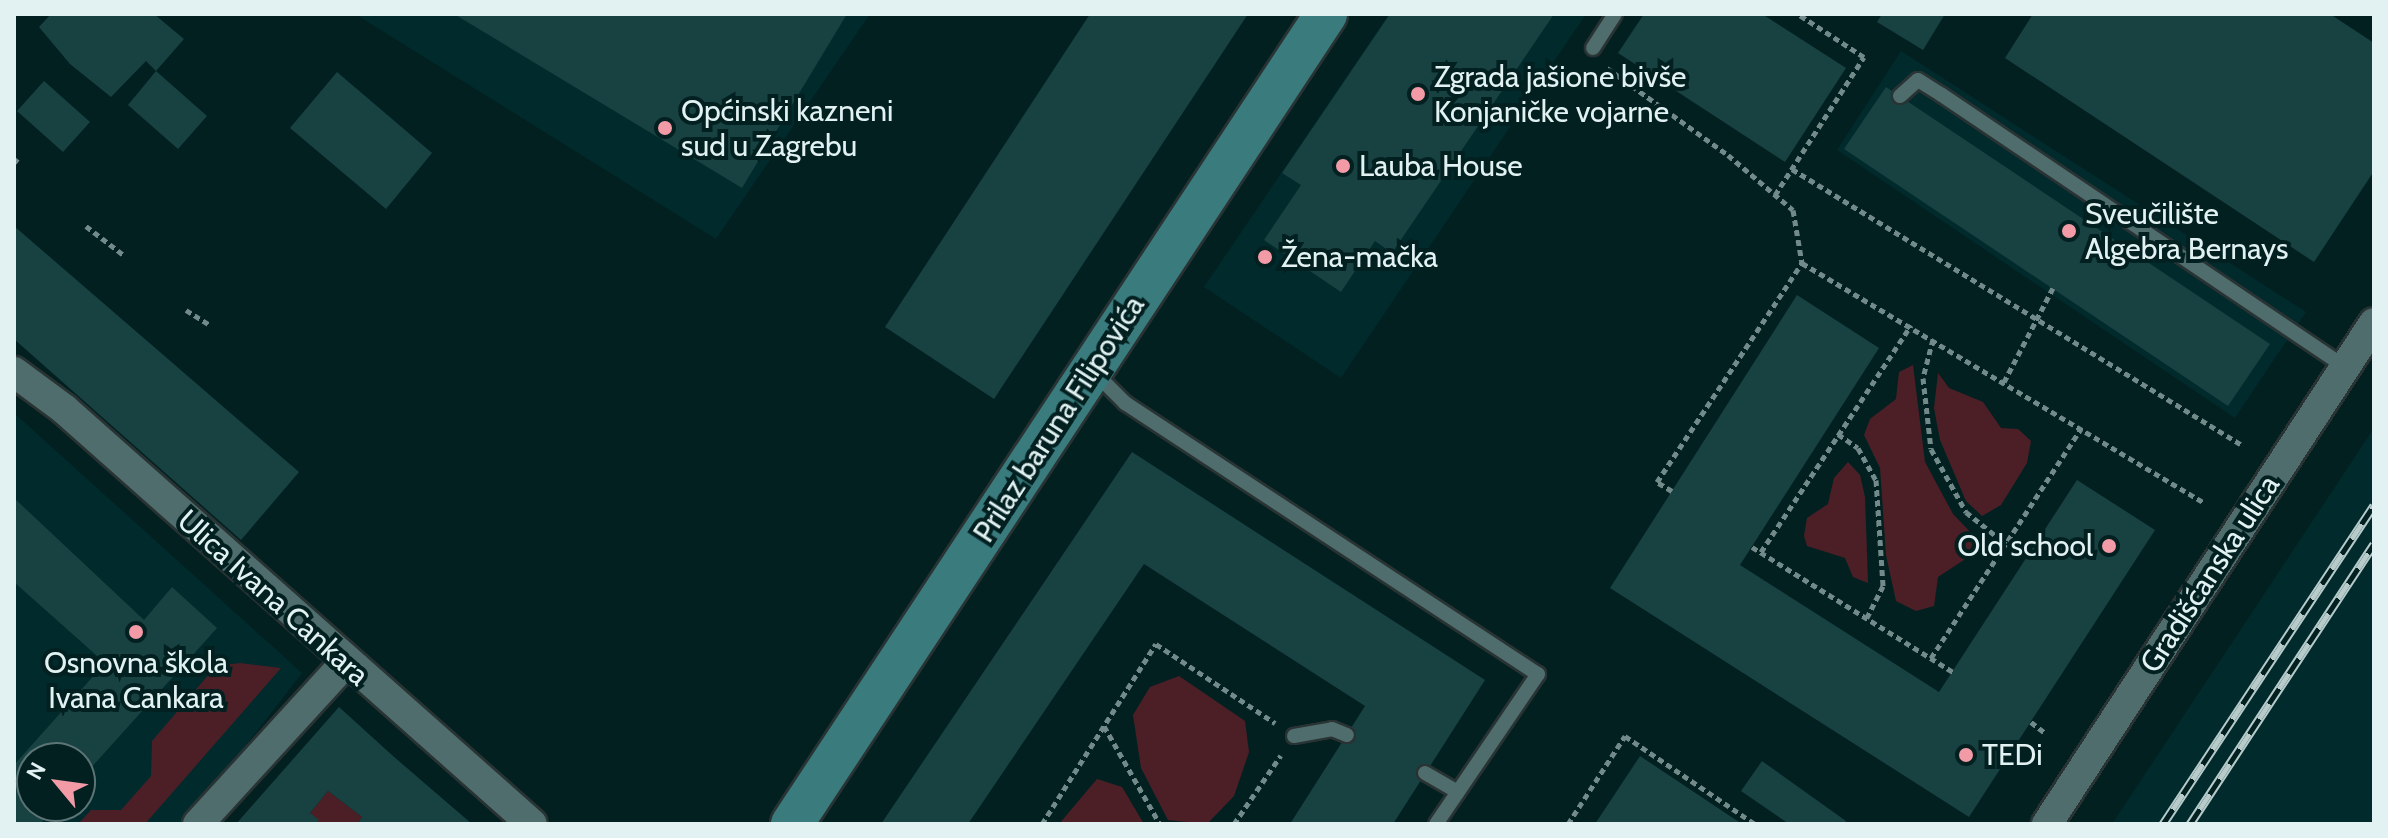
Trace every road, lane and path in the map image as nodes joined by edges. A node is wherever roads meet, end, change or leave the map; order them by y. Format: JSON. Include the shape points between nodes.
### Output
{"nodes":[{"id":1,"x":1326,"y":14,"type":"edge"},
{"id":2,"x":1615,"y":14,"type":"edge"},
{"id":3,"x":1798,"y":14,"type":"edge"},
{"id":4,"x":1593,"y":48,"type":"dead end"},
{"id":5,"x":1611,"y":52,"type":"dead end"},
{"id":6,"x":1900,"y":96,"type":"dead end"},
{"id":7,"x":1792,"y":169,"type":"junction"},
{"id":8,"x":1775,"y":195,"type":"junction"},
{"id":9,"x":86,"y":226,"type":"dead end"},
{"id":10,"x":125,"y":256,"type":"dead end"},
{"id":11,"x":1802,"y":263,"type":"junction"},
{"id":12,"x":2053,"y":288,"type":"dead end"},
{"id":13,"x":186,"y":310,"type":"dead end"},
{"id":14,"x":2038,"y":317,"type":"junction"},
{"id":15,"x":2374,"y":323,"type":"edge"},
{"id":16,"x":210,"y":325,"type":"dead end"},
{"id":17,"x":1911,"y":325,"type":"junction"},
{"id":18,"x":1933,"y":339,"type":"junction"},
{"id":19,"x":2345,"y":367,"type":"junction"},
{"id":20,"x":1091,"y":369,"type":"junction"},
{"id":21,"x":14,"y":372,"type":"edge"},
{"id":22,"x":2004,"y":382,"type":"junction"},
{"id":23,"x":2081,"y":429,"type":"junction"},
{"id":24,"x":1838,"y":434,"type":"junction"},
{"id":25,"x":2242,"y":445,"type":"dead end"},
{"id":26,"x":1672,"y":491,"type":"dead end"},
{"id":27,"x":2204,"y":503,"type":"dead end"},
{"id":28,"x":2006,"y":544,"type":"junction"},
{"id":29,"x":1752,"y":547,"type":"dead end"},
{"id":30,"x":1761,"y":552,"type":"junction"},
{"id":31,"x":1867,"y":618,"type":"junction"},
{"id":32,"x":1931,"y":658,"type":"junction"},
{"id":33,"x":345,"y":663,"type":"junction"},
{"id":34,"x":1953,"y":672,"type":"dead end"},
{"id":35,"x":2031,"y":722,"type":"dead end"},
{"id":36,"x":1104,"y":726,"type":"junction"},
{"id":37,"x":2045,"y":733,"type":"dead end"},
{"id":38,"x":1347,"y":735,"type":"dead end"},
{"id":39,"x":1294,"y":736,"type":"junction"},
{"id":40,"x":1425,"y":773,"type":"dead end"},
{"id":41,"x":1458,"y":792,"type":"junction"},
{"id":42,"x":801,"y":821,"type":"edge"},
{"id":43,"x":198,"y":824,"type":"edge"},
{"id":44,"x":532,"y":824,"type":"edge"},
{"id":45,"x":1042,"y":824,"type":"edge"},
{"id":46,"x":1160,"y":824,"type":"edge"},
{"id":47,"x":1234,"y":824,"type":"edge"},
{"id":48,"x":1436,"y":824,"type":"edge"},
{"id":49,"x":1568,"y":824,"type":"edge"},
{"id":50,"x":1755,"y":824,"type":"edge"},
{"id":51,"x":2047,"y":824,"type":"edge"}],
"edges":[{"from":1,"to":20,"type":"main road","name":"Prilaz baruna Filipovića"},
{"from":2,"to":4,"type":"lane"},
{"from":3,"to":7,"type":"path","via":[[1864,57]]},
{"from":5,"to":8,"type":"path","via":[[1603,65]]},
{"from":6,"to":19,"type":"lane","via":[[1918,80]]},
{"from":7,"to":8,"type":"path"},
{"from":7,"to":14,"type":"path"},
{"from":8,"to":11,"type":"path","via":[[1793,210]]},
{"from":9,"to":10,"type":"path"},
{"from":11,"to":17,"type":"path"},
{"from":11,"to":26,"type":"path","via":[[1657,482]]},
{"from":12,"to":14,"type":"path"},
{"from":13,"to":16,"type":"path"},
{"from":14,"to":22,"type":"path"},
{"from":14,"to":25,"type":"path"},
{"from":15,"to":19,"type":"street","name":"Gradišćanska ulica"},
{"from":17,"to":18,"type":"path"},
{"from":17,"to":24,"type":"path"},
{"from":18,"to":22,"type":"path"},
{"from":18,"to":28,"type":"path","via":[[1923,378],[1931,449],[1966,512]]},
{"from":19,"to":51,"type":"street","name":"Gradišćanska ulica"},
{"from":20,"to":41,"type":"lane","via":[[1125,403],[1538,674]]},
{"from":20,"to":42,"type":"main road","name":"Prilaz baruna Filipovića"},
{"from":21,"to":33,"type":"street","name":"Ulica Ivana Cankara","via":[[64,409]]},
{"from":22,"to":23,"type":"path"},
{"from":23,"to":27,"type":"path"},
{"from":23,"to":28,"type":"path"},
{"from":24,"to":30,"type":"path"},
{"from":24,"to":31,"type":"path","via":[[1858,448],[1876,480],[1883,586]]},
{"from":28,"to":32,"type":"path"},
{"from":29,"to":30,"type":"path"},
{"from":30,"to":31,"type":"path"},
{"from":31,"to":32,"type":"path"},
{"from":32,"to":34,"type":"path"},
{"from":33,"to":43,"type":"street"},
{"from":33,"to":44,"type":"street","name":"Ulica Ivana Cankara"},
{"from":35,"to":37,"type":"path"},
{"from":36,"to":39,"type":"path","via":[[1156,644]]},
{"from":36,"to":45,"type":"path"},
{"from":36,"to":46,"type":"path"},
{"from":38,"to":39,"type":"lane","via":[[1332,729]]},
{"from":39,"to":47,"type":"path"},
{"from":40,"to":41,"type":"lane"},
{"from":41,"to":48,"type":"lane"},
{"from":49,"to":50,"type":"path","via":[[1625,736]]}]}
